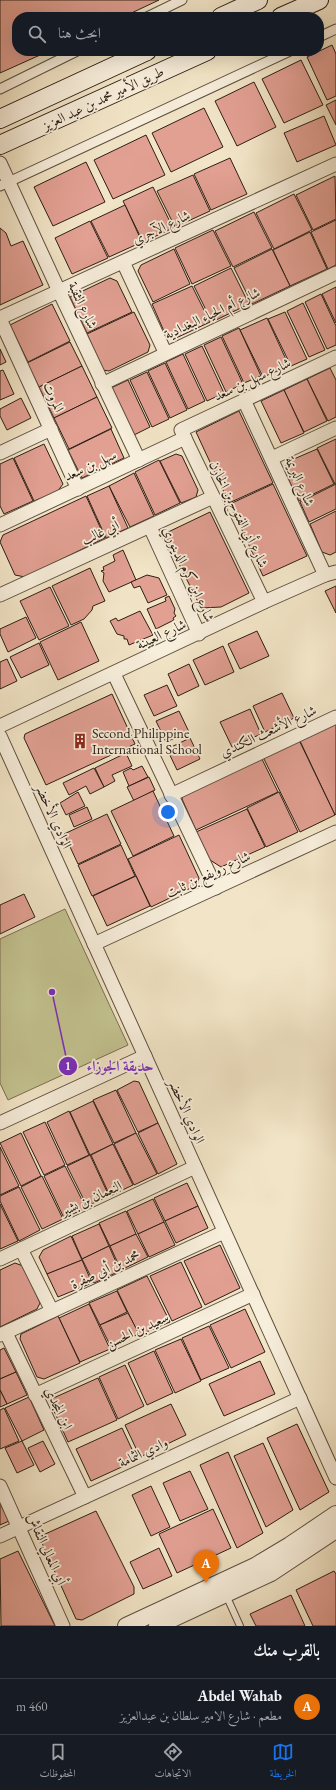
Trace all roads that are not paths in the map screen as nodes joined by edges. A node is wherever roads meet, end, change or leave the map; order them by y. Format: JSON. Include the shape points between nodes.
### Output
{"nodes":[{"id":1,"x":182,"y":0,"type":"edge"},
{"id":2,"x":258,"y":0,"type":"edge"},
{"id":3,"x":319,"y":0,"type":"edge"},
{"id":4,"x":157,"y":12,"type":"edge"},
{"id":5,"x":232,"y":12,"type":"edge"},
{"id":6,"x":292,"y":12,"type":"edge"},
{"id":7,"x":336,"y":29,"type":"edge"},
{"id":8,"x":324,"y":35,"type":"edge"},
{"id":9,"x":67,"y":56,"type":"edge"},
{"id":10,"x":136,"y":56,"type":"edge"},
{"id":11,"x":196,"y":56,"type":"edge"},
{"id":12,"x":279,"y":56,"type":"edge"},
{"id":13,"x":0,"y":89,"type":"edge"},
{"id":14,"x":0,"y":119,"type":"edge"},
{"id":15,"x":0,"y":145,"type":"edge"},
{"id":16,"x":0,"y":162,"type":"edge"},
{"id":17,"x":336,"y":164,"type":"edge"},
{"id":18,"x":4,"y":184,"type":"edge"},
{"id":19,"x":123,"y":262,"type":"junction"},
{"id":20,"x":336,"y":273,"type":"edge"},
{"id":21,"x":59,"y":291,"type":"junction"},
{"id":22,"x":0,"y":319,"type":"edge"},
{"id":23,"x":165,"y":352,"type":"junction"},
{"id":24,"x":336,"y":357,"type":"edge"},
{"id":25,"x":102,"y":384,"type":"junction"},
{"id":26,"x":244,"y":400,"type":"junction"},
{"id":27,"x":336,"y":428,"type":"edge"},
{"id":28,"x":51,"y":429,"type":"junction"},
{"id":29,"x":183,"y":434,"type":"junction"},
{"id":30,"x":0,"y":453,"type":"edge"},
{"id":31,"x":272,"y":458,"type":"junction"},
{"id":32,"x":139,"y":460,"type":"junction"},
{"id":33,"x":78,"y":489,"type":"junction"},
{"id":34,"x":213,"y":497,"type":"junction"},
{"id":35,"x":0,"y":525,"type":"edge"},
{"id":36,"x":150,"y":527,"type":"junction"},
{"id":37,"x":330,"y":573,"type":"edge"},
{"id":38,"x":0,"y":595,"type":"edge"},
{"id":39,"x":264,"y":602,"type":"junction"},
{"id":40,"x":199,"y":634,"type":"junction"},
{"id":41,"x":114,"y":674,"type":"junction"},
{"id":42,"x":336,"y":717,"type":"edge"},
{"id":43,"x":0,"y":726,"type":"edge"},
{"id":44,"x":0,"y":736,"type":"edge"},
{"id":45,"x":171,"y":795,"type":"junction"},
{"id":46,"x":336,"y":832,"type":"edge"},
{"id":47,"x":216,"y":888,"type":"junction"},
{"id":48,"x":94,"y":944,"type":"junction"},
{"id":49,"x":145,"y":1056,"type":"junction"},
{"id":50,"x":1,"y":1120,"type":"edge"},
{"id":51,"x":195,"y":1167,"type":"junction"},
{"id":52,"x":224,"y":1232,"type":"junction"},
{"id":53,"x":21,"y":1248,"type":"junction"},
{"id":54,"x":0,"y":1259,"type":"edge"},
{"id":55,"x":252,"y":1294,"type":"junction"},
{"id":56,"x":52,"y":1311,"type":"junction"},
{"id":57,"x":3,"y":1334,"type":"edge"},
{"id":58,"x":36,"y":1396,"type":"junction"},
{"id":59,"x":300,"y":1398,"type":"junction"},
{"id":60,"x":336,"y":1478,"type":"edge"},
{"id":61,"x":0,"y":1486,"type":"edge"},
{"id":62,"x":85,"y":1497,"type":"junction"},
{"id":63,"x":336,"y":1514,"type":"edge"},
{"id":64,"x":19,"y":1527,"type":"junction"},
{"id":65,"x":336,"y":1530,"type":"edge"},
{"id":66,"x":0,"y":1536,"type":"edge"},
{"id":67,"x":226,"y":1594,"type":"junction"},
{"id":68,"x":63,"y":1626,"type":"edge"},
{"id":69,"x":126,"y":1626,"type":"edge"},
{"id":70,"x":157,"y":1626,"type":"edge"},
{"id":71,"x":240,"y":1626,"type":"edge"}],
"edges":[{"from":1,"to":4,"type":"street"},
{"from":2,"to":5,"type":"main road"},
{"from":3,"to":6,"type":"main road"},
{"from":7,"to":8,"type":"street"},
{"from":9,"to":13,"type":"street"},
{"from":10,"to":14,"type":"main road","name":"طريق الأمير محمد بن عبد العزيز"},
{"from":11,"to":15,"type":"main road","name":"طريق الأمير محمد بن عبد العزيز"},
{"from":12,"to":18,"type":"street"},
{"from":16,"to":18,"type":"street","name":"شارع الثقبة"},
{"from":17,"to":19,"type":"street","name":"شارع الآجري"},
{"from":18,"to":21,"type":"street","name":"شارع الثقبة"},
{"from":19,"to":21,"type":"street","name":"شارع الآجري"},
{"from":19,"to":23,"type":"street"},
{"from":20,"to":23,"type":"street","name":"شارع أم الحياء البغدادية"},
{"from":21,"to":22,"type":"street","name":"شارع الآجري"},
{"from":21,"to":25,"type":"street","name":"شارع الثقبة"},
{"from":22,"to":28,"type":"street","name":"المروت"},
{"from":23,"to":25,"type":"street","name":"شارع أم الحياء البغدادية"},
{"from":24,"to":26,"type":"street","name":"شارع سهل بن سعد"},
{"from":25,"to":32,"type":"street","name":"شارع الثقبة"},
{"from":26,"to":29,"type":"street","name":"شارع سهل بن سعد"},
{"from":26,"to":31,"type":"street","name":"شارع البريمة"},
{"from":27,"to":31,"type":"street"},
{"from":28,"to":30,"type":"street"},
{"from":28,"to":33,"type":"street","name":"المروت"},
{"from":29,"to":32,"type":"street","name":"سهل بن سعد"},
{"from":29,"to":34,"type":"street","name":"شارع أبي الفتوح بن الخازن"},
{"from":31,"to":37,"type":"street","name":"شارع البريمة"},
{"from":32,"to":33,"type":"street","name":"سهل بن سعد"},
{"from":33,"to":35,"type":"street","name":"سهل بن سعد"},
{"from":34,"to":36,"type":"street","name":"أبي غالب"},
{"from":34,"to":39,"type":"street","name":"شارع أبي الفتوح بن الخازن"},
{"from":36,"to":38,"type":"street","name":"أبي غالب"},
{"from":36,"to":40,"type":"street","name":"شارع ابن كرم الدينوري"},
{"from":37,"to":39,"type":"street","name":"شارع العيينة"},
{"from":39,"to":40,"type":"street","name":"شارع العيينة"},
{"from":40,"to":41,"type":"street","name":"شارع العيينة"},
{"from":41,"to":43,"type":"street","name":"شارع العيينة"},
{"from":41,"to":45,"type":"street"},
{"from":42,"to":45,"type":"street","name":"شارع الأشعث الكندي"},
{"from":44,"to":48,"type":"street","name":"الوادي الأخضر"},
{"from":45,"to":47,"type":"street"},
{"from":46,"to":47,"type":"street","name":"شارع رويفع بن ثابت"},
{"from":47,"to":48,"type":"street","name":"شارع رويفع بن ثابت"},
{"from":48,"to":49,"type":"street","name":"الوادي الأخضر"},
{"from":49,"to":50,"type":"street"},
{"from":49,"to":51,"type":"street","name":"الوادي الأخضر"},
{"from":51,"to":52,"type":"street","name":"الوادي الأخضر"},
{"from":51,"to":53,"type":"street","name":"النعمان بن بشير"},
{"from":52,"to":55,"type":"street","name":"الوادي الأخضر"},
{"from":52,"to":56,"type":"street","name":"محمد بن أبي صفرة"},
{"from":53,"to":54,"type":"street","name":"النعمان بن بشير"},
{"from":53,"to":56,"type":"street"},
{"from":55,"to":58,"type":"street","name":"سعيد بن الحسن"},
{"from":55,"to":59,"type":"street","name":"الوادي الأخضر"},
{"from":56,"to":57,"type":"street","name":"محمد بن أبي صفرة"},
{"from":57,"to":58,"type":"street","name":"ابن المجدي"},
{"from":58,"to":62,"type":"street","name":"ابن المجدي"},
{"from":59,"to":60,"type":"street","name":"الوادي الأخضر"},
{"from":59,"to":62,"type":"street","name":"وادي الثمامة"},
{"from":61,"to":64,"type":"street","name":"أبي المعالي النقاش"},
{"from":62,"to":64,"type":"street","name":"وادي الثمامة"},
{"from":63,"to":69,"type":"street","via":[[255,1566]]},
{"from":64,"to":66,"type":"street","name":"وادي الثمامة"},
{"from":64,"to":68,"type":"street","name":"أبي المعالي النقاش"},
{"from":65,"to":67,"type":"street","via":[[271,1573]]},
{"from":67,"to":70,"type":"street"},
{"from":67,"to":71,"type":"lane"}]}
